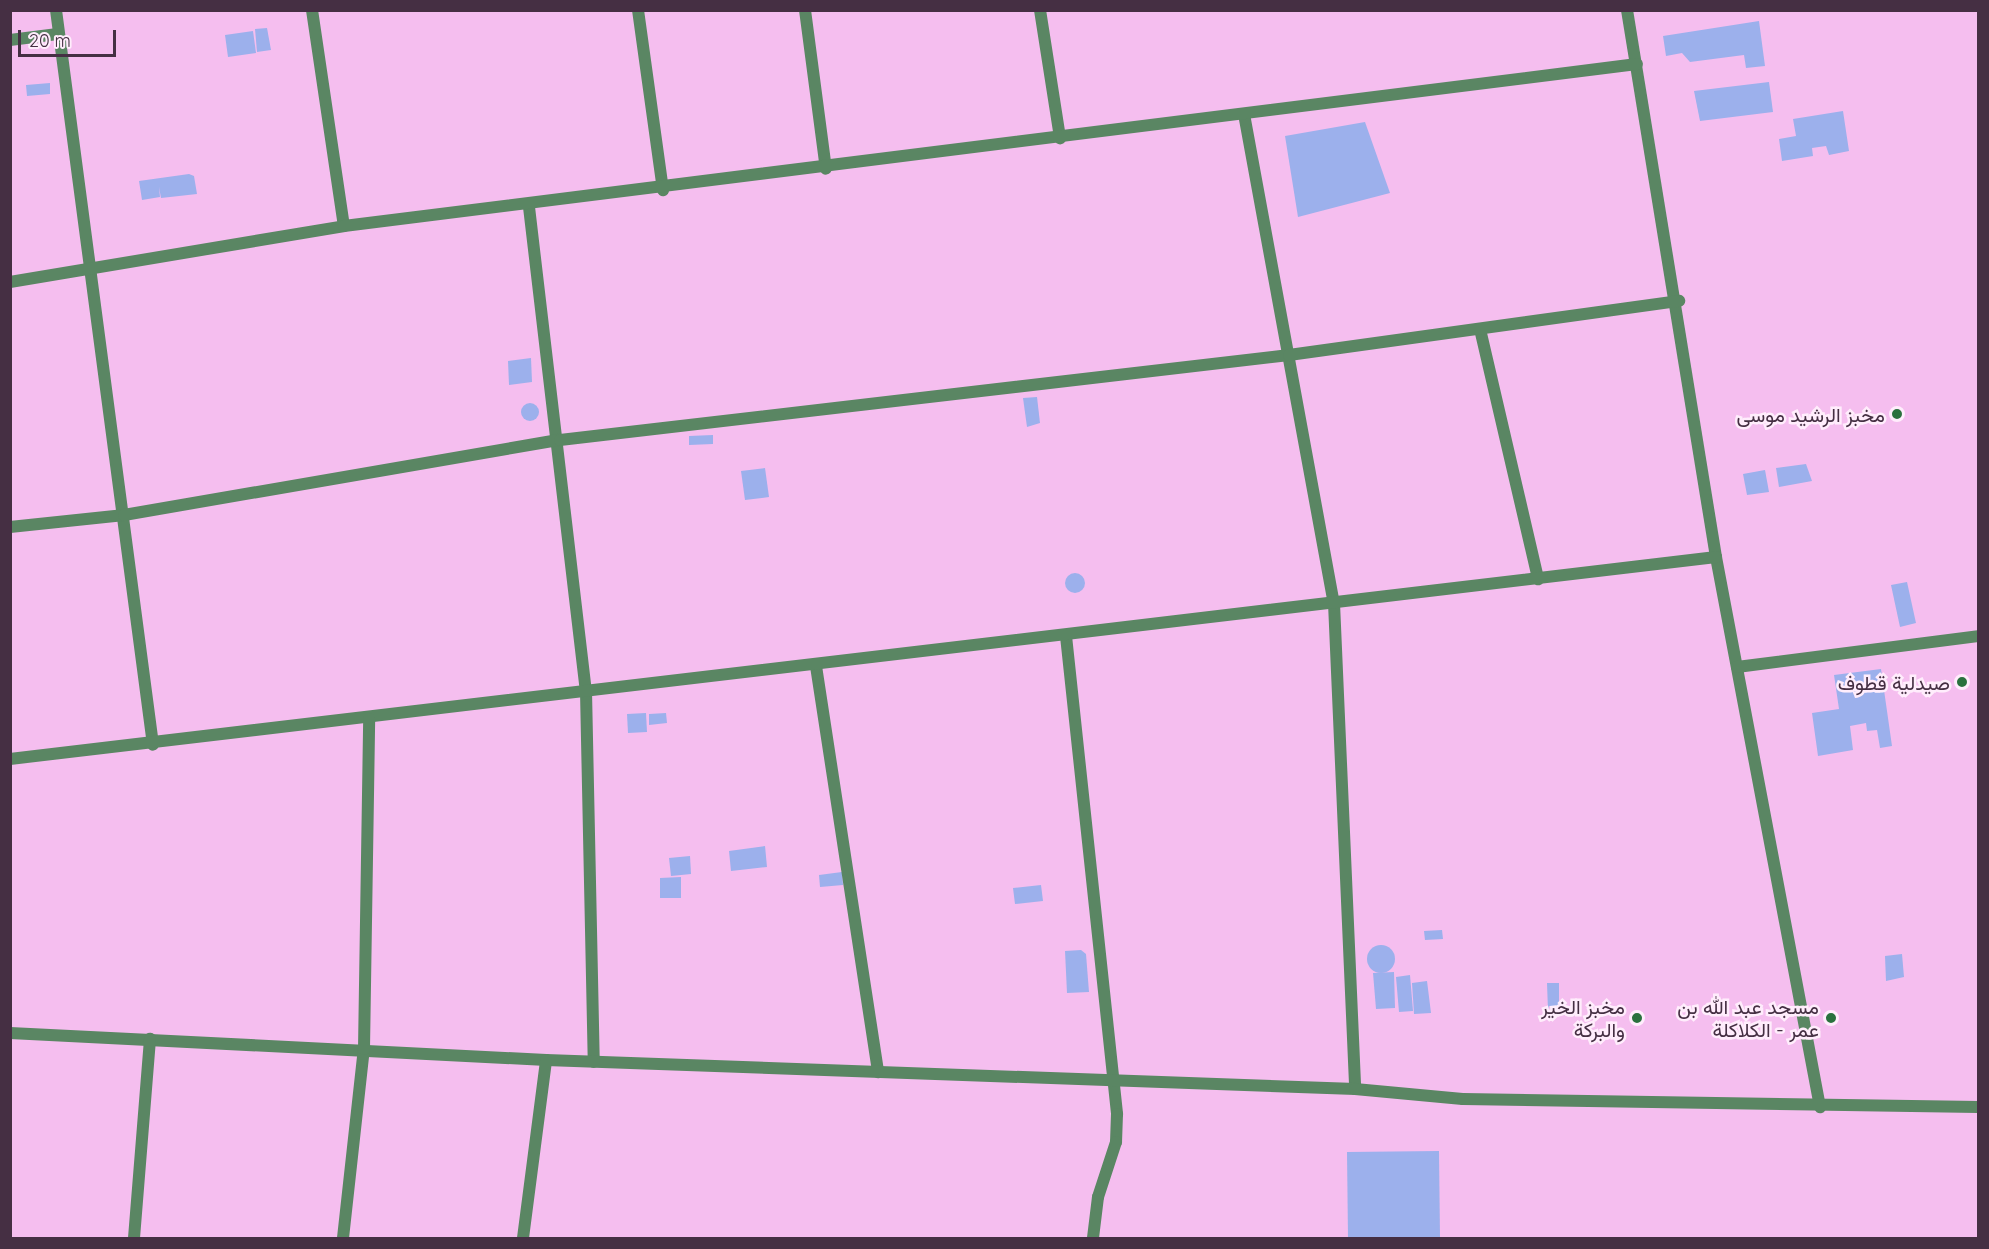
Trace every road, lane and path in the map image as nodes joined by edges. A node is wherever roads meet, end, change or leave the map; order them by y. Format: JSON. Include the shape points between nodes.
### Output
{"nodes":[{"id":1,"x":56,"y":10,"type":"edge"},
{"id":2,"x":312,"y":10,"type":"edge"},
{"id":3,"x":638,"y":10,"type":"edge"},
{"id":4,"x":805,"y":10,"type":"edge"},
{"id":5,"x":1040,"y":10,"type":"edge"},
{"id":6,"x":1627,"y":10,"type":"edge"},
{"id":7,"x":58,"y":34,"type":"junction"},
{"id":8,"x":10,"y":39,"type":"edge"},
{"id":9,"x":1636,"y":64,"type":"junction"},
{"id":10,"x":1244,"y":114,"type":"junction"},
{"id":11,"x":1060,"y":138,"type":"junction"},
{"id":12,"x":826,"y":169,"type":"junction"},
{"id":13,"x":663,"y":190,"type":"junction"},
{"id":14,"x":529,"y":207,"type":"junction"},
{"id":15,"x":344,"y":226,"type":"junction"},
{"id":16,"x":93,"y":264,"type":"junction"},
{"id":17,"x":10,"y":282,"type":"edge"},
{"id":18,"x":1679,"y":301,"type":"junction"},
{"id":19,"x":1480,"y":329,"type":"junction"},
{"id":20,"x":1288,"y":355,"type":"junction"},
{"id":21,"x":560,"y":440,"type":"junction"},
{"id":22,"x":124,"y":514,"type":"junction"},
{"id":23,"x":10,"y":527,"type":"edge"},
{"id":24,"x":1716,"y":557,"type":"junction"},
{"id":25,"x":1538,"y":579,"type":"junction"},
{"id":26,"x":1334,"y":603,"type":"junction"},
{"id":27,"x":1066,"y":636,"type":"junction"},
{"id":28,"x":1978,"y":636,"type":"edge"},
{"id":29,"x":816,"y":666,"type":"junction"},
{"id":30,"x":1737,"y":667,"type":"junction"},
{"id":31,"x":586,"y":691,"type":"junction"},
{"id":32,"x":369,"y":719,"type":"junction"},
{"id":33,"x":153,"y":745,"type":"junction"},
{"id":34,"x":10,"y":759,"type":"edge"},
{"id":35,"x":10,"y":1033,"type":"edge"},
{"id":36,"x":150,"y":1040,"type":"junction"},
{"id":37,"x":364,"y":1049,"type":"junction"},
{"id":38,"x":546,"y":1060,"type":"junction"},
{"id":39,"x":594,"y":1062,"type":"junction"},
{"id":40,"x":878,"y":1072,"type":"junction"},
{"id":41,"x":1114,"y":1083,"type":"junction"},
{"id":42,"x":1355,"y":1089,"type":"junction"},
{"id":43,"x":1820,"y":1107,"type":"junction"},
{"id":44,"x":1978,"y":1107,"type":"edge"},
{"id":45,"x":134,"y":1239,"type":"edge"},
{"id":46,"x":343,"y":1239,"type":"edge"},
{"id":47,"x":523,"y":1239,"type":"edge"},
{"id":48,"x":1093,"y":1239,"type":"edge"}],
"edges":[{"from":1,"to":7,"type":"street"},
{"from":2,"to":15,"type":"street"},
{"from":3,"to":13,"type":"street"},
{"from":4,"to":12,"type":"street"},
{"from":5,"to":11,"type":"street"},
{"from":6,"to":9,"type":"street"},
{"from":7,"to":8,"type":"street"},
{"from":7,"to":16,"type":"street"},
{"from":9,"to":10,"type":"street"},
{"from":9,"to":18,"type":"street"},
{"from":10,"to":11,"type":"street"},
{"from":10,"to":20,"type":"street"},
{"from":11,"to":12,"type":"street"},
{"from":12,"to":13,"type":"street"},
{"from":13,"to":14,"type":"street"},
{"from":14,"to":15,"type":"street"},
{"from":14,"to":21,"type":"street"},
{"from":15,"to":16,"type":"street"},
{"from":16,"to":17,"type":"street"},
{"from":16,"to":22,"type":"street"},
{"from":18,"to":19,"type":"street"},
{"from":18,"to":24,"type":"street"},
{"from":19,"to":20,"type":"street"},
{"from":19,"to":25,"type":"street"},
{"from":20,"to":21,"type":"street"},
{"from":20,"to":26,"type":"street"},
{"from":21,"to":22,"type":"street"},
{"from":21,"to":31,"type":"street"},
{"from":22,"to":23,"type":"street"},
{"from":22,"to":33,"type":"street"},
{"from":24,"to":25,"type":"street"},
{"from":24,"to":30,"type":"street"},
{"from":25,"to":26,"type":"street"},
{"from":26,"to":27,"type":"street"},
{"from":26,"to":42,"type":"street"},
{"from":27,"to":29,"type":"street"},
{"from":27,"to":41,"type":"street"},
{"from":28,"to":30,"type":"street"},
{"from":29,"to":31,"type":"street"},
{"from":29,"to":40,"type":"street"},
{"from":30,"to":43,"type":"street"},
{"from":31,"to":32,"type":"street"},
{"from":31,"to":39,"type":"street"},
{"from":32,"to":33,"type":"street"},
{"from":32,"to":37,"type":"street"},
{"from":33,"to":34,"type":"street"},
{"from":35,"to":36,"type":"street"},
{"from":36,"to":37,"type":"street"},
{"from":36,"to":45,"type":"street"},
{"from":37,"to":38,"type":"street"},
{"from":37,"to":46,"type":"street"},
{"from":38,"to":39,"type":"street"},
{"from":38,"to":47,"type":"street"},
{"from":39,"to":40,"type":"street"},
{"from":40,"to":41,"type":"street"},
{"from":41,"to":42,"type":"street"},
{"from":41,"to":48,"type":"street","via":[[1116,1142],[1098,1197]]},
{"from":42,"to":43,"type":"street","via":[[1462,1100]]},
{"from":43,"to":44,"type":"street"}]}
